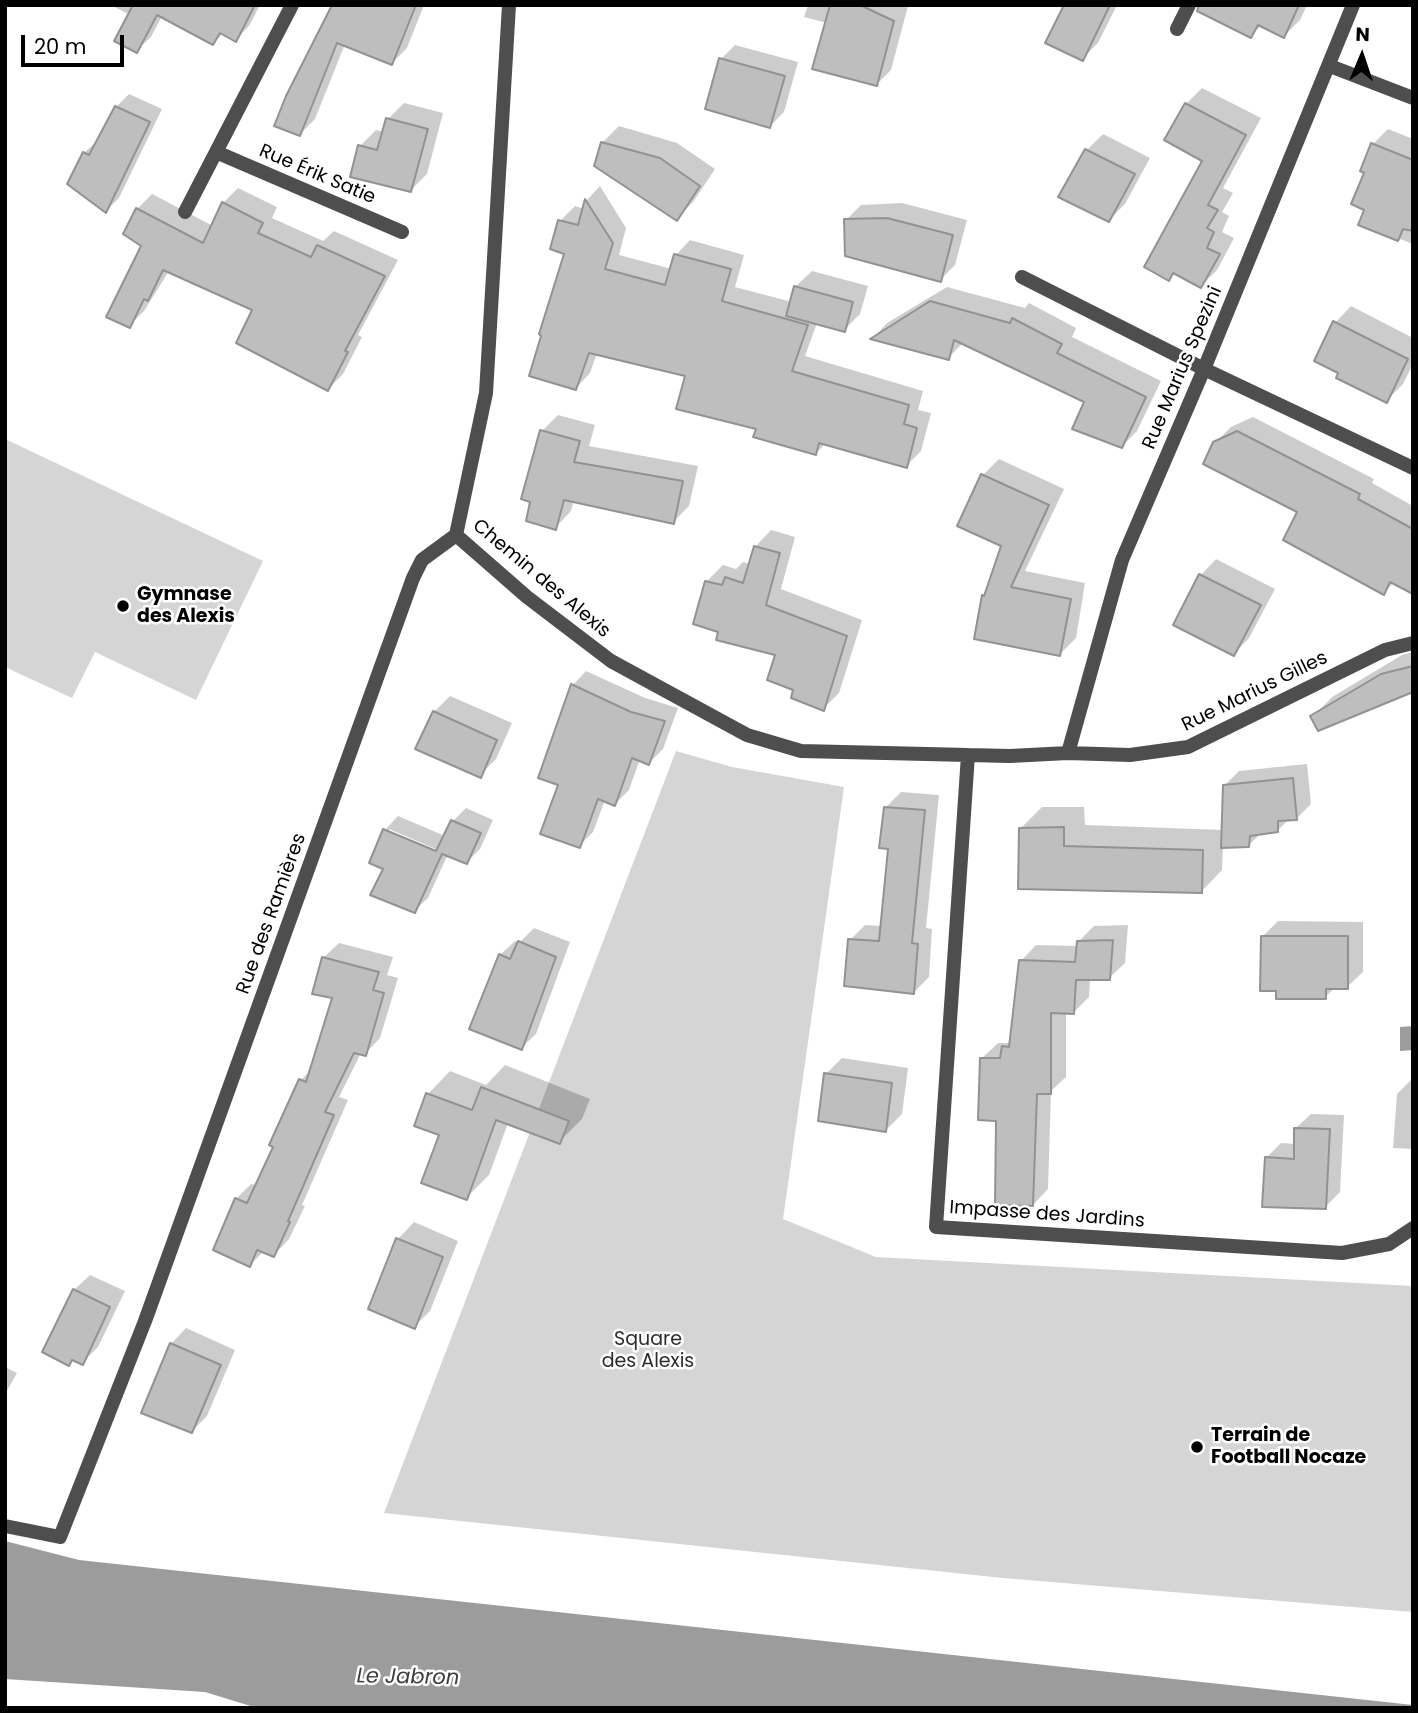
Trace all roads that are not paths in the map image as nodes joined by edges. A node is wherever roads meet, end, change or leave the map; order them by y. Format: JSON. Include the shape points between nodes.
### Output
{"nodes":[{"id":1,"x":292,"y":5,"type":"edge"},
{"id":2,"x":509,"y":5,"type":"edge"},
{"id":3,"x":1189,"y":5,"type":"edge"},
{"id":4,"x":1353,"y":5,"type":"edge"},
{"id":5,"x":1177,"y":29,"type":"dead end"},
{"id":6,"x":1330,"y":66,"type":"junction"},
{"id":7,"x":1413,"y":98,"type":"edge"},
{"id":8,"x":216,"y":152,"type":"junction"},
{"id":9,"x":186,"y":212,"type":"dead end"},
{"id":10,"x":402,"y":232,"type":"dead end"},
{"id":11,"x":1022,"y":277,"type":"dead end"},
{"id":12,"x":1204,"y":369,"type":"junction"},
{"id":13,"x":1413,"y":468,"type":"edge"},
{"id":14,"x":456,"y":535,"type":"junction"},
{"id":15,"x":1413,"y":643,"type":"edge"},
{"id":16,"x":1068,"y":753,"type":"junction"},
{"id":17,"x":968,"y":755,"type":"junction"},
{"id":18,"x":1413,"y":1228,"type":"edge"},
{"id":19,"x":5,"y":1526,"type":"edge"}],
"edges":[{"from":1,"to":8,"type":"street"},
{"from":2,"to":14,"type":"street","name":"Chemin des Alexis","via":[[486,393]]},
{"from":3,"to":5,"type":"street"},
{"from":4,"to":6,"type":"street","name":"Rue Marius Spezini"},
{"from":6,"to":7,"type":"street"},
{"from":6,"to":12,"type":"street","name":"Rue Marius Spezini"},
{"from":8,"to":9,"type":"street"},
{"from":8,"to":10,"type":"street","name":"Rue Érik Satie"},
{"from":11,"to":12,"type":"street"},
{"from":12,"to":13,"type":"street"},
{"from":12,"to":16,"type":"street","name":"Rue Marius Spezini","via":[[1122,560]]},
{"from":14,"to":17,"type":"street","name":"Chemin des Alexis","via":[[611,661],[747,735],[802,751]]},
{"from":14,"to":19,"type":"street","name":"Rue des Ramières","via":[[422,560],[413,578],[145,1321],[60,1537]]},
{"from":15,"to":16,"type":"street","name":"Rue Marius Gilles","via":[[1385,650],[1188,747],[1130,755]]},
{"from":16,"to":17,"type":"street","name":"Chemin des Alexis"},
{"from":17,"to":18,"type":"street","name":"Impasse des Jardins","via":[[936,1227],[1342,1253],[1389,1244]]}]}
